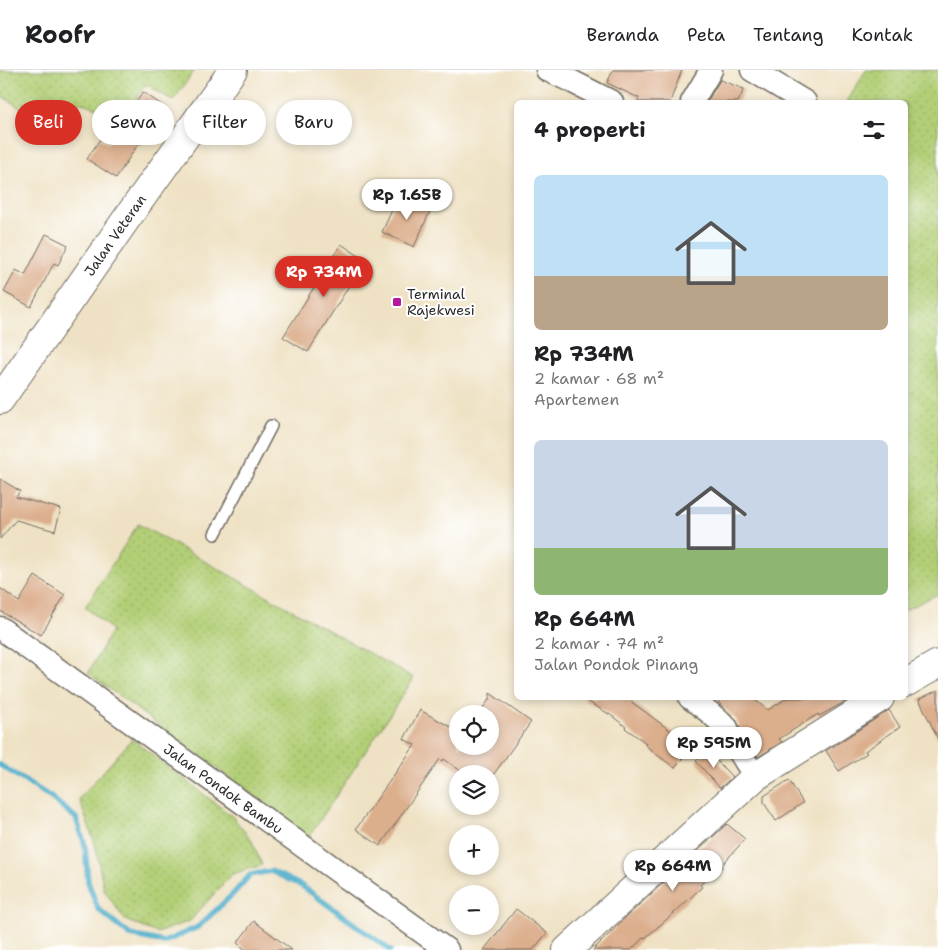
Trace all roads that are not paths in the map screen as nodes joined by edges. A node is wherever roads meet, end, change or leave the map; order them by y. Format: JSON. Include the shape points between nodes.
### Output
{"nodes":[{"id":1,"x":233,"y":70,"type":"edge"},
{"id":2,"x":547,"y":70,"type":"edge"},
{"id":3,"x":711,"y":70,"type":"edge"},
{"id":4,"x":752,"y":70,"type":"edge"},
{"id":5,"x":608,"y":100,"type":"edge"},
{"id":6,"x":693,"y":100,"type":"edge"},
{"id":7,"x":801,"y":100,"type":"edge"},
{"id":8,"x":0,"y":400,"type":"edge"},
{"id":9,"x":271,"y":426,"type":"dead end"},
{"id":10,"x":215,"y":534,"type":"dead end"},
{"id":11,"x":0,"y":628,"type":"edge"},
{"id":12,"x":938,"y":664,"type":"edge"},
{"id":13,"x":908,"y":681,"type":"edge"},
{"id":14,"x":693,"y":700,"type":"edge"},
{"id":15,"x":877,"y":700,"type":"edge"},
{"id":16,"x":755,"y":777,"type":"junction"},
{"id":17,"x":447,"y":950,"type":"edge"},
{"id":18,"x":567,"y":950,"type":"edge"}],
"edges":[{"from":1,"to":8,"type":"street","name":"Jalan Veteran"},
{"from":2,"to":5,"type":"street"},
{"from":3,"to":6,"type":"street"},
{"from":4,"to":7,"type":"street"},
{"from":9,"to":10,"type":"lane"},
{"from":11,"to":17,"type":"street","name":"Jalan Pondok Bambu"},
{"from":12,"to":13,"type":"street"},
{"from":14,"to":16,"type":"street","via":[[727,728]]},
{"from":15,"to":16,"type":"street"},
{"from":16,"to":18,"type":"street"}]}
